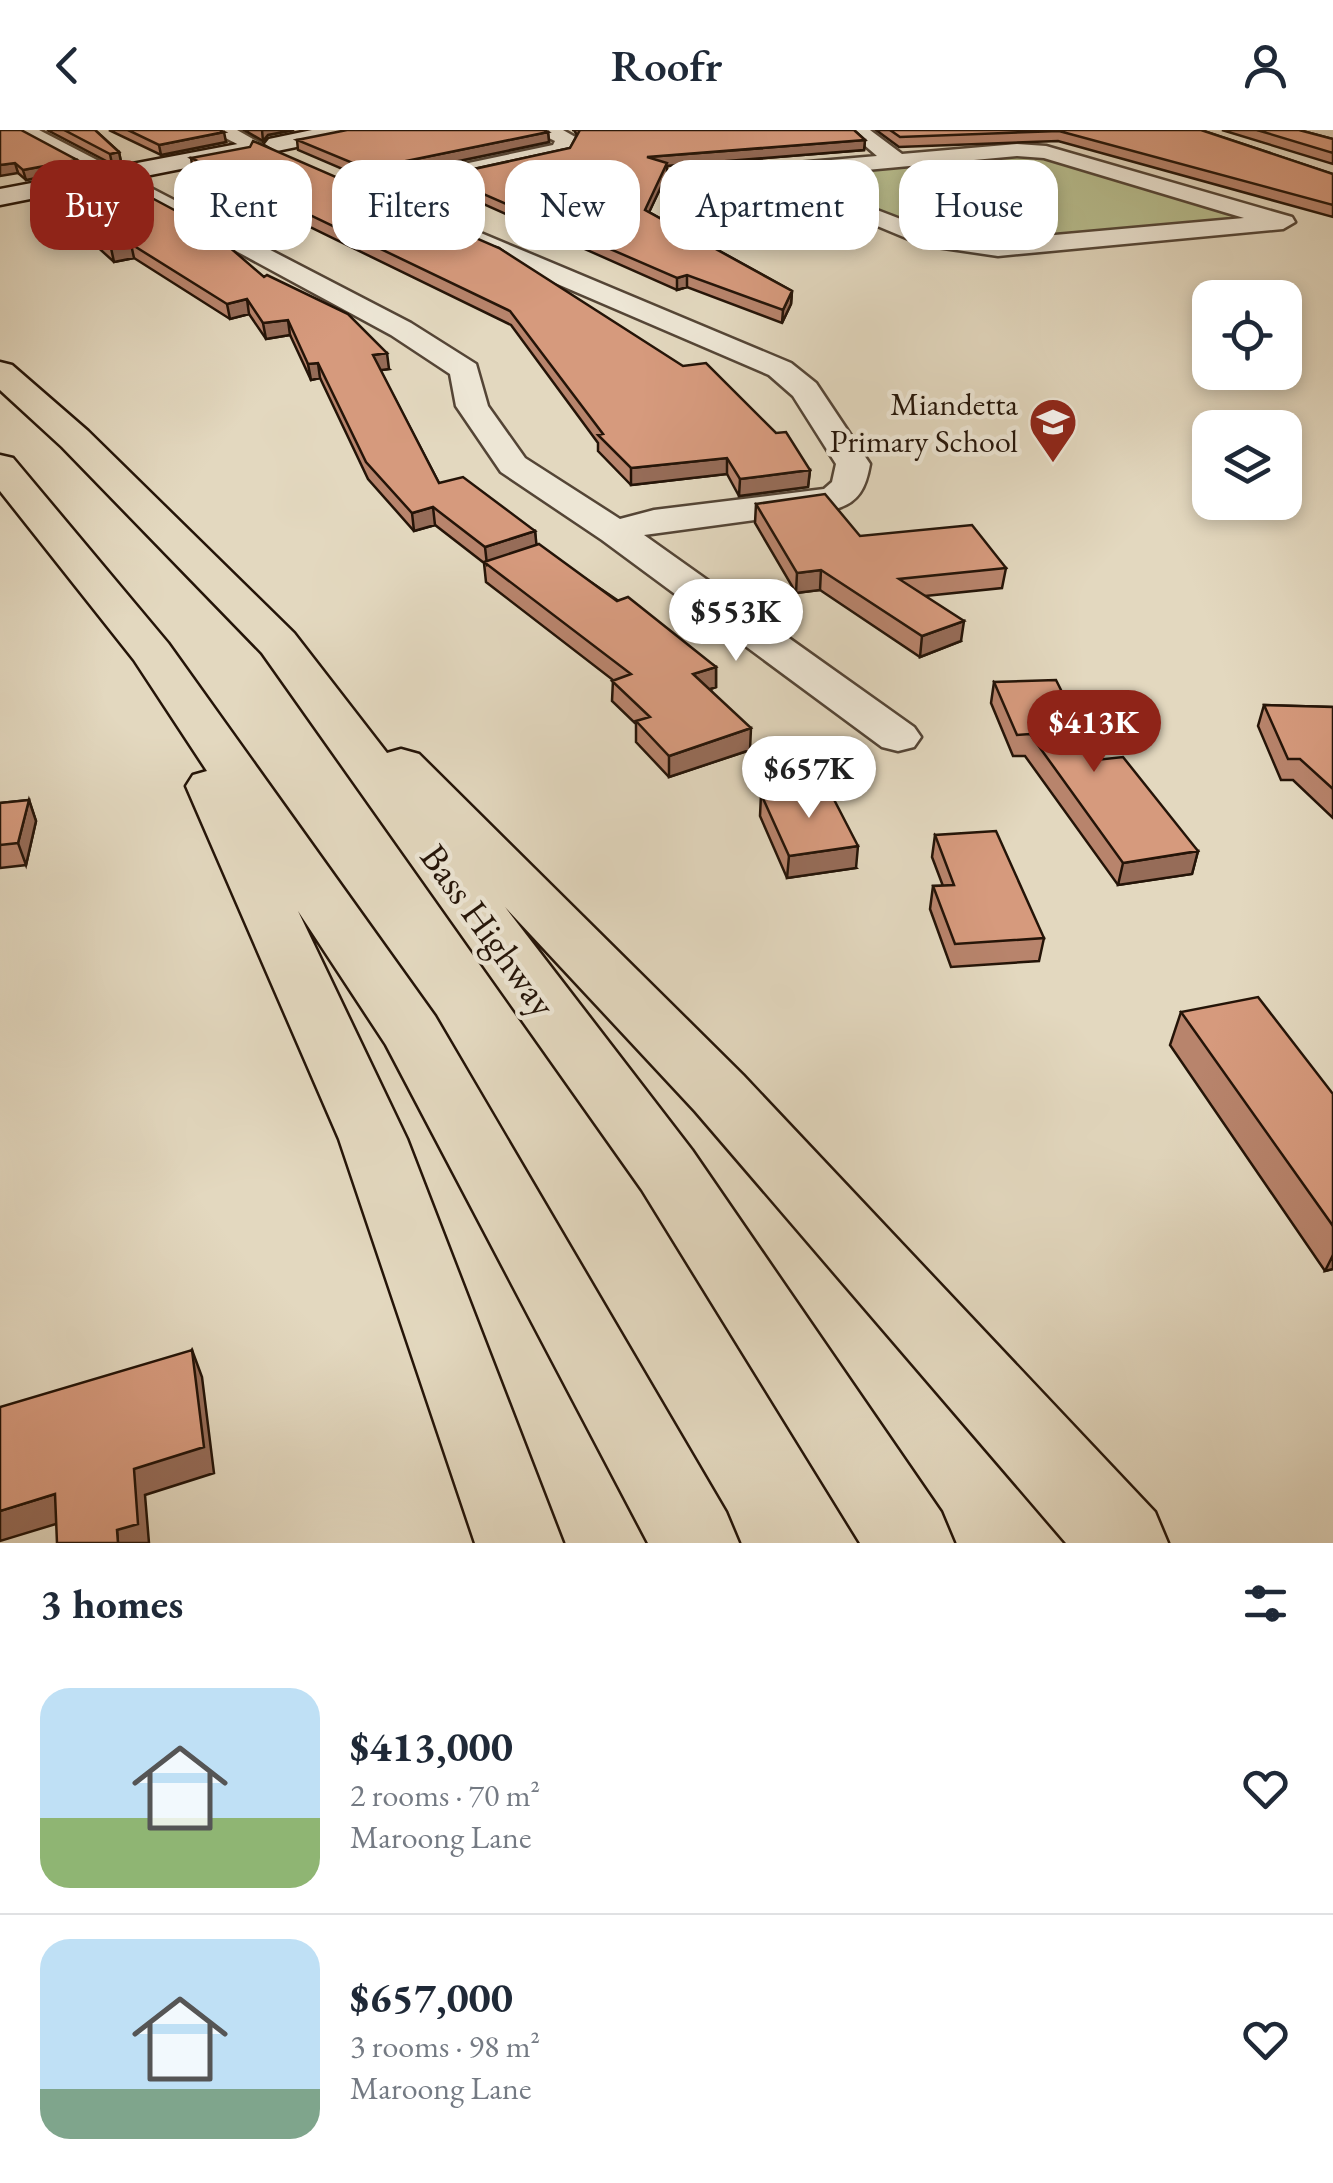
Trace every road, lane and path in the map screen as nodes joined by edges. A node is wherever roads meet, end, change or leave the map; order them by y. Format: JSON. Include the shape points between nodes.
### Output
{"nodes":[{"id":1,"x":23,"y":130,"type":"edge"},
{"id":2,"x":220,"y":130,"type":"edge"},
{"id":3,"x":346,"y":130,"type":"edge"},
{"id":4,"x":542,"y":130,"type":"edge"},
{"id":5,"x":857,"y":130,"type":"edge"},
{"id":6,"x":259,"y":147,"type":"junction"},
{"id":7,"x":81,"y":160,"type":"edge"},
{"id":8,"x":897,"y":160,"type":"junction"},
{"id":9,"x":485,"y":166,"type":"edge"},
{"id":10,"x":154,"y":168,"type":"edge"},
{"id":11,"x":332,"y":178,"type":"edge"},
{"id":12,"x":30,"y":191,"type":"edge"},
{"id":13,"x":0,"y":197,"type":"edge"},
{"id":14,"x":154,"y":198,"type":"edge"},
{"id":15,"x":485,"y":243,"type":"edge"},
{"id":16,"x":0,"y":372,"type":"edge"},
{"id":17,"x":0,"y":466,"type":"edge"},
{"id":18,"x":615,"y":532,"type":"junction"},
{"id":19,"x":278,"y":643,"type":"junction"},
{"id":20,"x":152,"y":653,"type":"junction"},
{"id":21,"x":898,"y":738,"type":"dead end"},
{"id":22,"x":518,"y":1543,"type":"edge"},
{"id":23,"x":696,"y":1543,"type":"edge"},
{"id":24,"x":910,"y":1543,"type":"edge"},
{"id":25,"x":1124,"y":1543,"type":"edge"}],
"edges":[{"from":1,"to":7,"type":"street"},
{"from":2,"to":6,"type":"street"},
{"from":3,"to":6,"type":"street"},
{"from":4,"to":9,"type":"street","via":[[567,138],[562,150]]},
{"from":5,"to":8,"type":"street"},
{"from":6,"to":10,"type":"street"},
{"from":6,"to":11,"type":"street"},
{"from":8,"to":8,"type":"street","via":[[1046,152],[1284,222],[998,248],[932,240],[762,172]]},
{"from":12,"to":13,"type":"street"},
{"from":14,"to":18,"type":"street","via":[[465,370],[472,406],[513,465]]},
{"from":15,"to":18,"type":"street","via":[[780,369],[805,390],[853,464],[849,485],[835,498]]},
{"from":16,"to":19,"type":"highway","name":"Bass Highway","via":[[75,438]]},
{"from":17,"to":20,"type":"highway"},
{"from":18,"to":21,"type":"street"},
{"from":19,"to":24,"type":"highway","name":"Bass Highway","via":[[666,1170]]},
{"from":19,"to":25,"type":"highway","via":[[706,1080]]},
{"from":20,"to":22,"type":"highway","via":[[373,1139]]},
{"from":20,"to":23,"type":"highway","via":[[412,1033]]}]}
